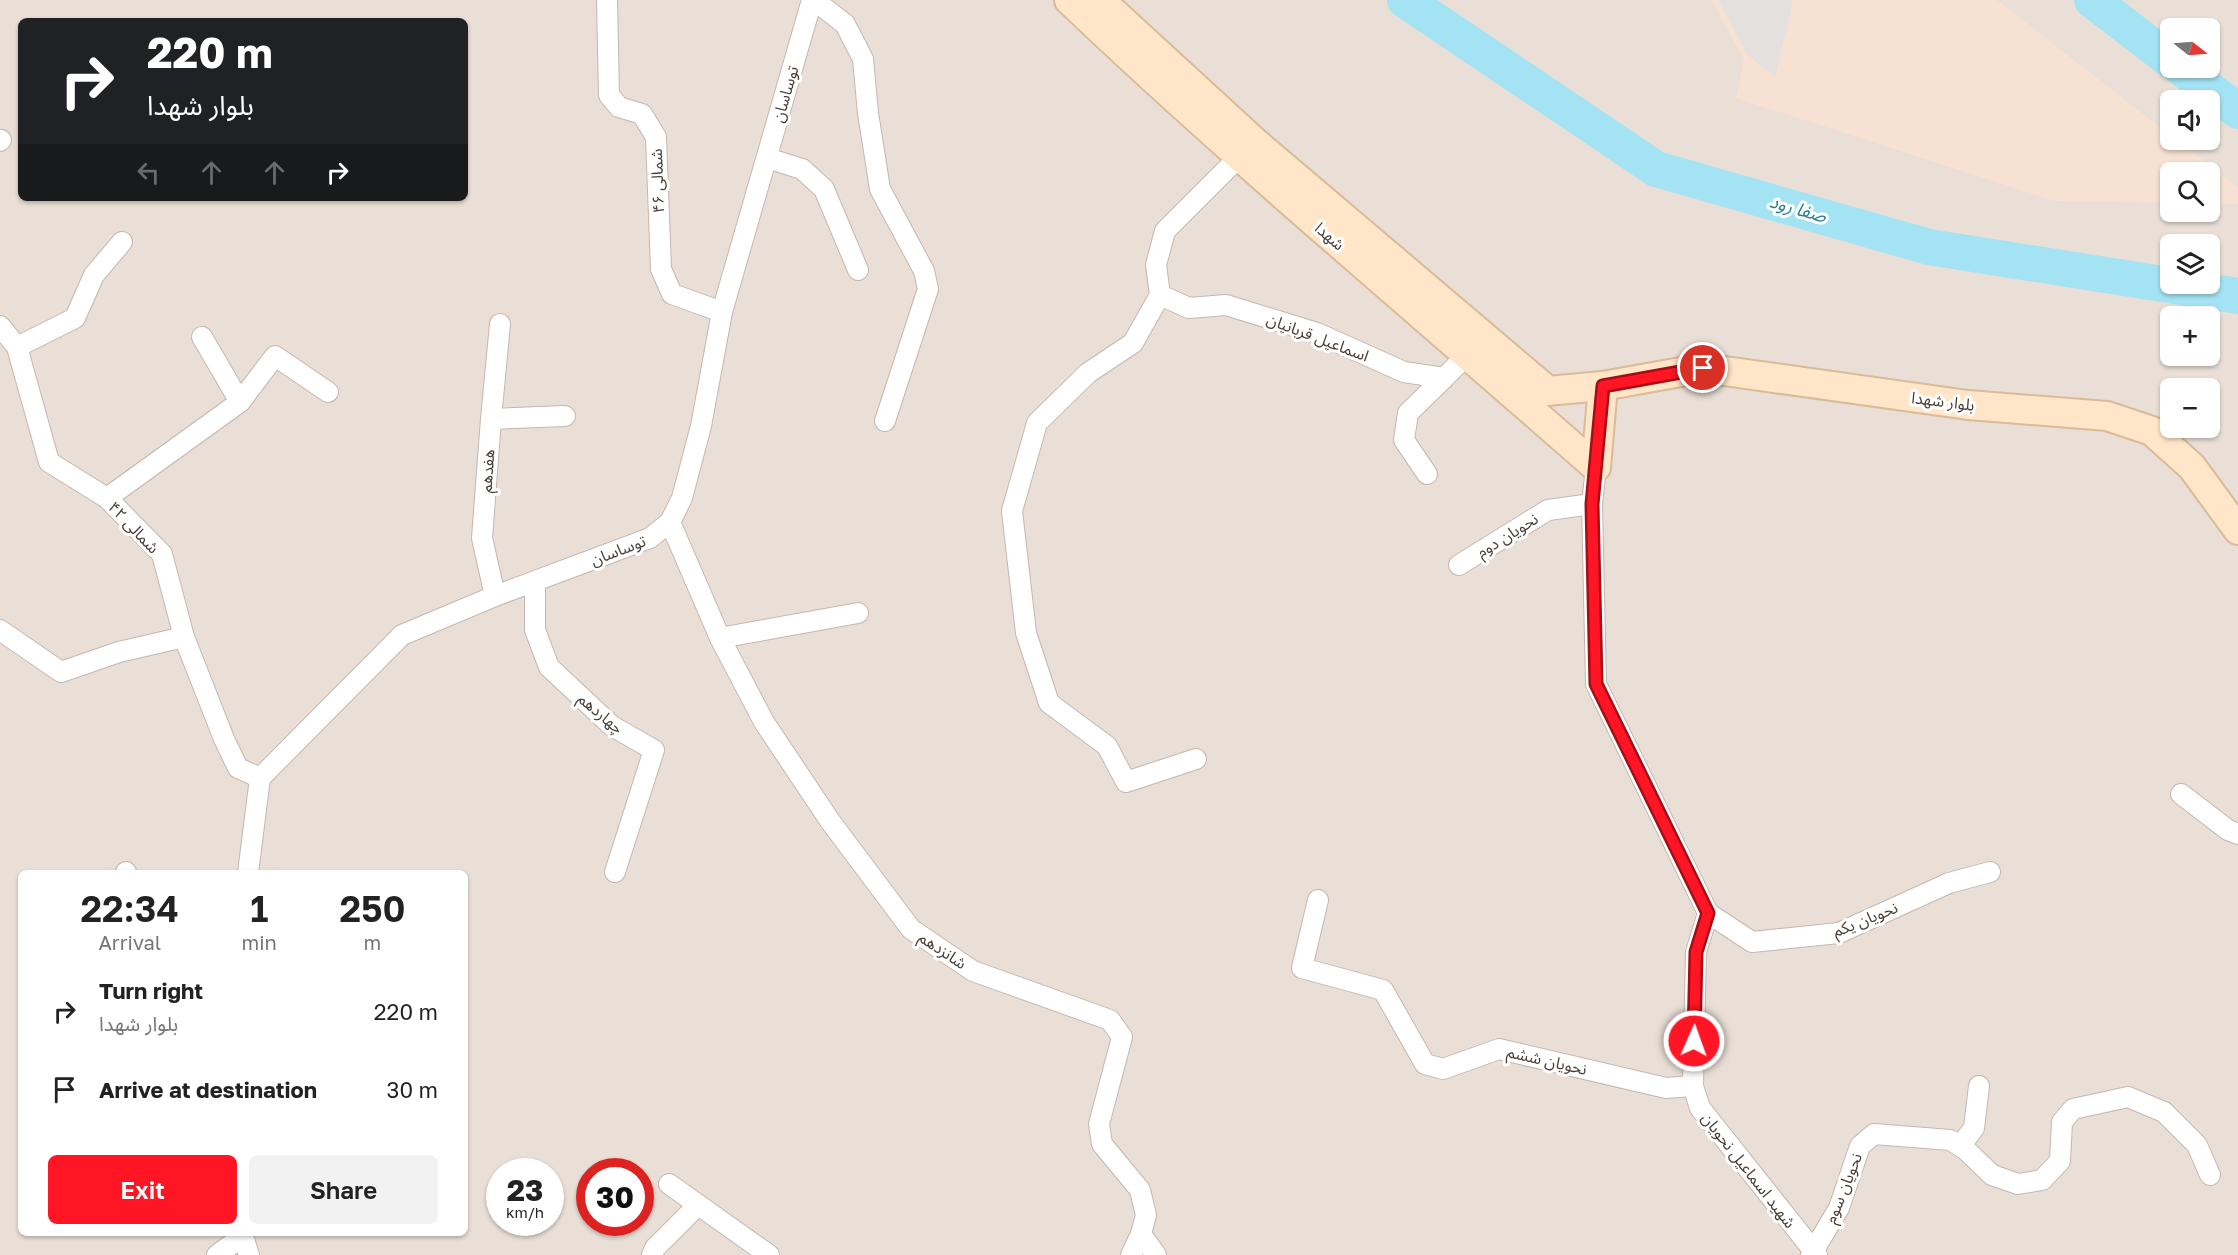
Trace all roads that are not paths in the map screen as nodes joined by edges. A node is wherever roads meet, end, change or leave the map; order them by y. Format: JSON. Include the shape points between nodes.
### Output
{"nodes":[{"id":1,"x":607,"y":0,"type":"edge"},
{"id":2,"x":813,"y":0,"type":"edge"},
{"id":3,"x":1069,"y":0,"type":"edge"},
{"id":4,"x":1100,"y":0,"type":"edge"},
{"id":5,"x":1247,"y":150,"type":"junction"},
{"id":6,"x":767,"y":158,"type":"junction"},
{"id":7,"x":122,"y":242,"type":"dead end"},
{"id":8,"x":858,"y":270,"type":"dead end"},
{"id":9,"x":1160,"y":295,"type":"junction"},
{"id":10,"x":722,"y":312,"type":"junction"},
{"id":11,"x":500,"y":324,"type":"dead end"},
{"id":12,"x":0,"y":326,"type":"edge"},
{"id":13,"x":202,"y":337,"type":"dead end"},
{"id":14,"x":17,"y":347,"type":"junction"},
{"id":15,"x":1467,"y":355,"type":"junction"},
{"id":16,"x":1444,"y":378,"type":"junction"},
{"id":17,"x":1603,"y":386,"type":"junction"},
{"id":18,"x":1548,"y":391,"type":"junction"},
{"id":19,"x":328,"y":392,"type":"dead end"},
{"id":20,"x":1513,"y":394,"type":"junction"},
{"id":21,"x":240,"y":402,"type":"junction"},
{"id":22,"x":565,"y":416,"type":"dead end"},
{"id":23,"x":491,"y":419,"type":"junction"},
{"id":24,"x":885,"y":422,"type":"dead end"},
{"id":25,"x":1596,"y":467,"type":"junction"},
{"id":26,"x":1427,"y":474,"type":"dead end"},
{"id":27,"x":107,"y":498,"type":"junction"},
{"id":28,"x":1592,"y":504,"type":"junction"},
{"id":29,"x":670,"y":522,"type":"junction"},
{"id":30,"x":2238,"y":530,"type":"edge"},
{"id":31,"x":1459,"y":565,"type":"dead end"},
{"id":32,"x":535,"y":583,"type":"junction"},
{"id":33,"x":495,"y":596,"type":"junction"},
{"id":34,"x":858,"y":613,"type":"dead end"},
{"id":35,"x":0,"y":630,"type":"edge"},
{"id":36,"x":184,"y":637,"type":"junction"},
{"id":37,"x":720,"y":638,"type":"junction"},
{"id":38,"x":1196,"y":759,"type":"dead end"},
{"id":39,"x":260,"y":778,"type":"junction"},
{"id":40,"x":2181,"y":794,"type":"dead end"},
{"id":41,"x":2238,"y":834,"type":"edge"},
{"id":42,"x":248,"y":870,"type":"edge"},
{"id":43,"x":615,"y":872,"type":"dead end"},
{"id":44,"x":1990,"y":872,"type":"dead end"},
{"id":45,"x":1318,"y":900,"type":"dead end"},
{"id":46,"x":1708,"y":913,"type":"junction"},
{"id":47,"x":1693,"y":1086,"type":"junction"},
{"id":48,"x":1979,"y":1086,"type":"dead end"},
{"id":49,"x":1960,"y":1146,"type":"junction"},
{"id":50,"x":2210,"y":1174,"type":"dead end"},
{"id":51,"x":669,"y":1184,"type":"dead end"},
{"id":52,"x":697,"y":1206,"type":"junction"},
{"id":53,"x":1141,"y":1234,"type":"junction"},
{"id":54,"x":245,"y":1241,"type":"edge"},
{"id":55,"x":1814,"y":1254,"type":"edge"},
{"id":56,"x":217,"y":1255,"type":"edge"},
{"id":57,"x":652,"y":1255,"type":"edge"},
{"id":58,"x":769,"y":1255,"type":"edge"},
{"id":59,"x":1131,"y":1255,"type":"edge"},
{"id":60,"x":1156,"y":1255,"type":"edge"}],
"edges":[{"from":1,"to":10,"type":"street","name":"شمالی ۴۶","via":[[609,95],[619,107],[642,114],[656,137],[661,269],[672,294]]},
{"from":2,"to":6,"type":"street","name":"توساسان"},
{"from":2,"to":24,"type":"street","via":[[844,24],[863,59],[880,189],[924,272],[928,289]]},
{"from":3,"to":5,"type":"main road","name":"شهدا"},
{"from":4,"to":5,"type":"main road","name":"شهدا","via":[[1168,64]]},
{"from":5,"to":9,"type":"street","via":[[1165,231],[1156,265]]},
{"from":5,"to":15,"type":"main road","name":"شهدا"},
{"from":5,"to":18,"type":"main road","name":"شهدا"},
{"from":6,"to":8,"type":"street","via":[[802,169],[824,189]]},
{"from":6,"to":10,"type":"street","name":"توساسان"},
{"from":7,"to":14,"type":"street","via":[[94,275],[75,318]]},
{"from":9,"to":16,"type":"street","name":"اسماعیل قربانیان","via":[[1190,308],[1226,304],[1317,333],[1404,372]]},
{"from":9,"to":38,"type":"street","via":[[1133,343],[1088,373],[1037,423],[1012,511],[1026,633],[1049,703],[1107,746],[1126,782]]},
{"from":10,"to":29,"type":"street","name":"توساسان","via":[[701,426],[682,498]]},
{"from":11,"to":23,"type":"street","name":"هفدهم"},
{"from":12,"to":14,"type":"street","name":"شمالی ۴۲"},
{"from":13,"to":21,"type":"street"},
{"from":14,"to":27,"type":"street","name":"شمالی ۴۲","via":[[49,462]]},
{"from":15,"to":16,"type":"street"},
{"from":15,"to":20,"type":"main road","name":"شهدا"},
{"from":16,"to":26,"type":"street","via":[[1408,412],[1404,440]]},
{"from":17,"to":18,"type":"main road","name":"بلوار شهدا"},
{"from":17,"to":25,"type":"main road"},
{"from":17,"to":30,"type":"main road","name":"بلوار شهدا","via":[[1703,368],[1968,405],[2107,416],[2152,430],[2192,467]]},
{"from":18,"to":20,"type":"main road","name":"بلوار شهدا"},
{"from":19,"to":21,"type":"street","via":[[275,356]]},
{"from":20,"to":25,"type":"main road","name":"شهدا"},
{"from":21,"to":27,"type":"street"},
{"from":22,"to":23,"type":"street"},
{"from":23,"to":33,"type":"street","name":"هفدهم","via":[[482,538]]},
{"from":25,"to":28,"type":"street"},
{"from":27,"to":36,"type":"street","name":"شمالی ۴۲","via":[[162,554]]},
{"from":28,"to":31,"type":"street","name":"نحویان دوم","via":[[1548,510]]},
{"from":28,"to":46,"type":"street","via":[[1596,684]]},
{"from":29,"to":32,"type":"street","name":"توساسان","via":[[650,538]]},
{"from":29,"to":37,"type":"street","name":"شانزدهم"},
{"from":32,"to":33,"type":"street","name":"توساسان"},
{"from":32,"to":43,"type":"street","name":"چهاردهم","via":[[535,630],[549,667],[612,726],[654,750]]},
{"from":33,"to":39,"type":"street","name":"توساسان","via":[[402,635]]},
{"from":34,"to":37,"type":"street"},
{"from":35,"to":36,"type":"street","via":[[61,672],[119,652]]},
{"from":36,"to":39,"type":"street","name":"شمالی ۴۲","via":[[238,768]]},
{"from":37,"to":53,"type":"street","name":"شانزدهم","via":[[764,722],[830,821],[911,929],[973,971],[1110,1020],[1122,1037],[1099,1124],[1102,1144],[1140,1190],[1146,1215]]},
{"from":39,"to":42,"type":"street"},
{"from":40,"to":41,"type":"street"},
{"from":44,"to":46,"type":"street","name":"نحویان یکم","via":[[1949,883],[1839,933],[1752,942]]},
{"from":45,"to":47,"type":"street","name":"نحویان ششم","via":[[1302,968],[1383,990],[1425,1064],[1443,1069],[1499,1049],[1666,1088]]},
{"from":46,"to":47,"type":"street","name":"شهید اسماعیل نحویان","via":[[1696,952]]},
{"from":47,"to":55,"type":"street","name":"شهید اسماعیل نحویان","via":[[1700,1108]]},
{"from":48,"to":49,"type":"street","via":[[1974,1128]]},
{"from":49,"to":50,"type":"street","name":"نحویان سوم","via":[[1992,1175],[2018,1184],[2042,1180],[2060,1161],[2062,1122],[2073,1109],[2128,1097],[2163,1112],[2197,1144]]},
{"from":49,"to":55,"type":"street","name":"نحویان سوم","via":[[1950,1140],[1874,1134],[1860,1146],[1839,1208]]},
{"from":51,"to":52,"type":"street"},
{"from":52,"to":57,"type":"street"},
{"from":52,"to":58,"type":"street"},
{"from":53,"to":59,"type":"street","name":"شانزدهم"},
{"from":53,"to":60,"type":"street"},
{"from":54,"to":56,"type":"street"}]}
